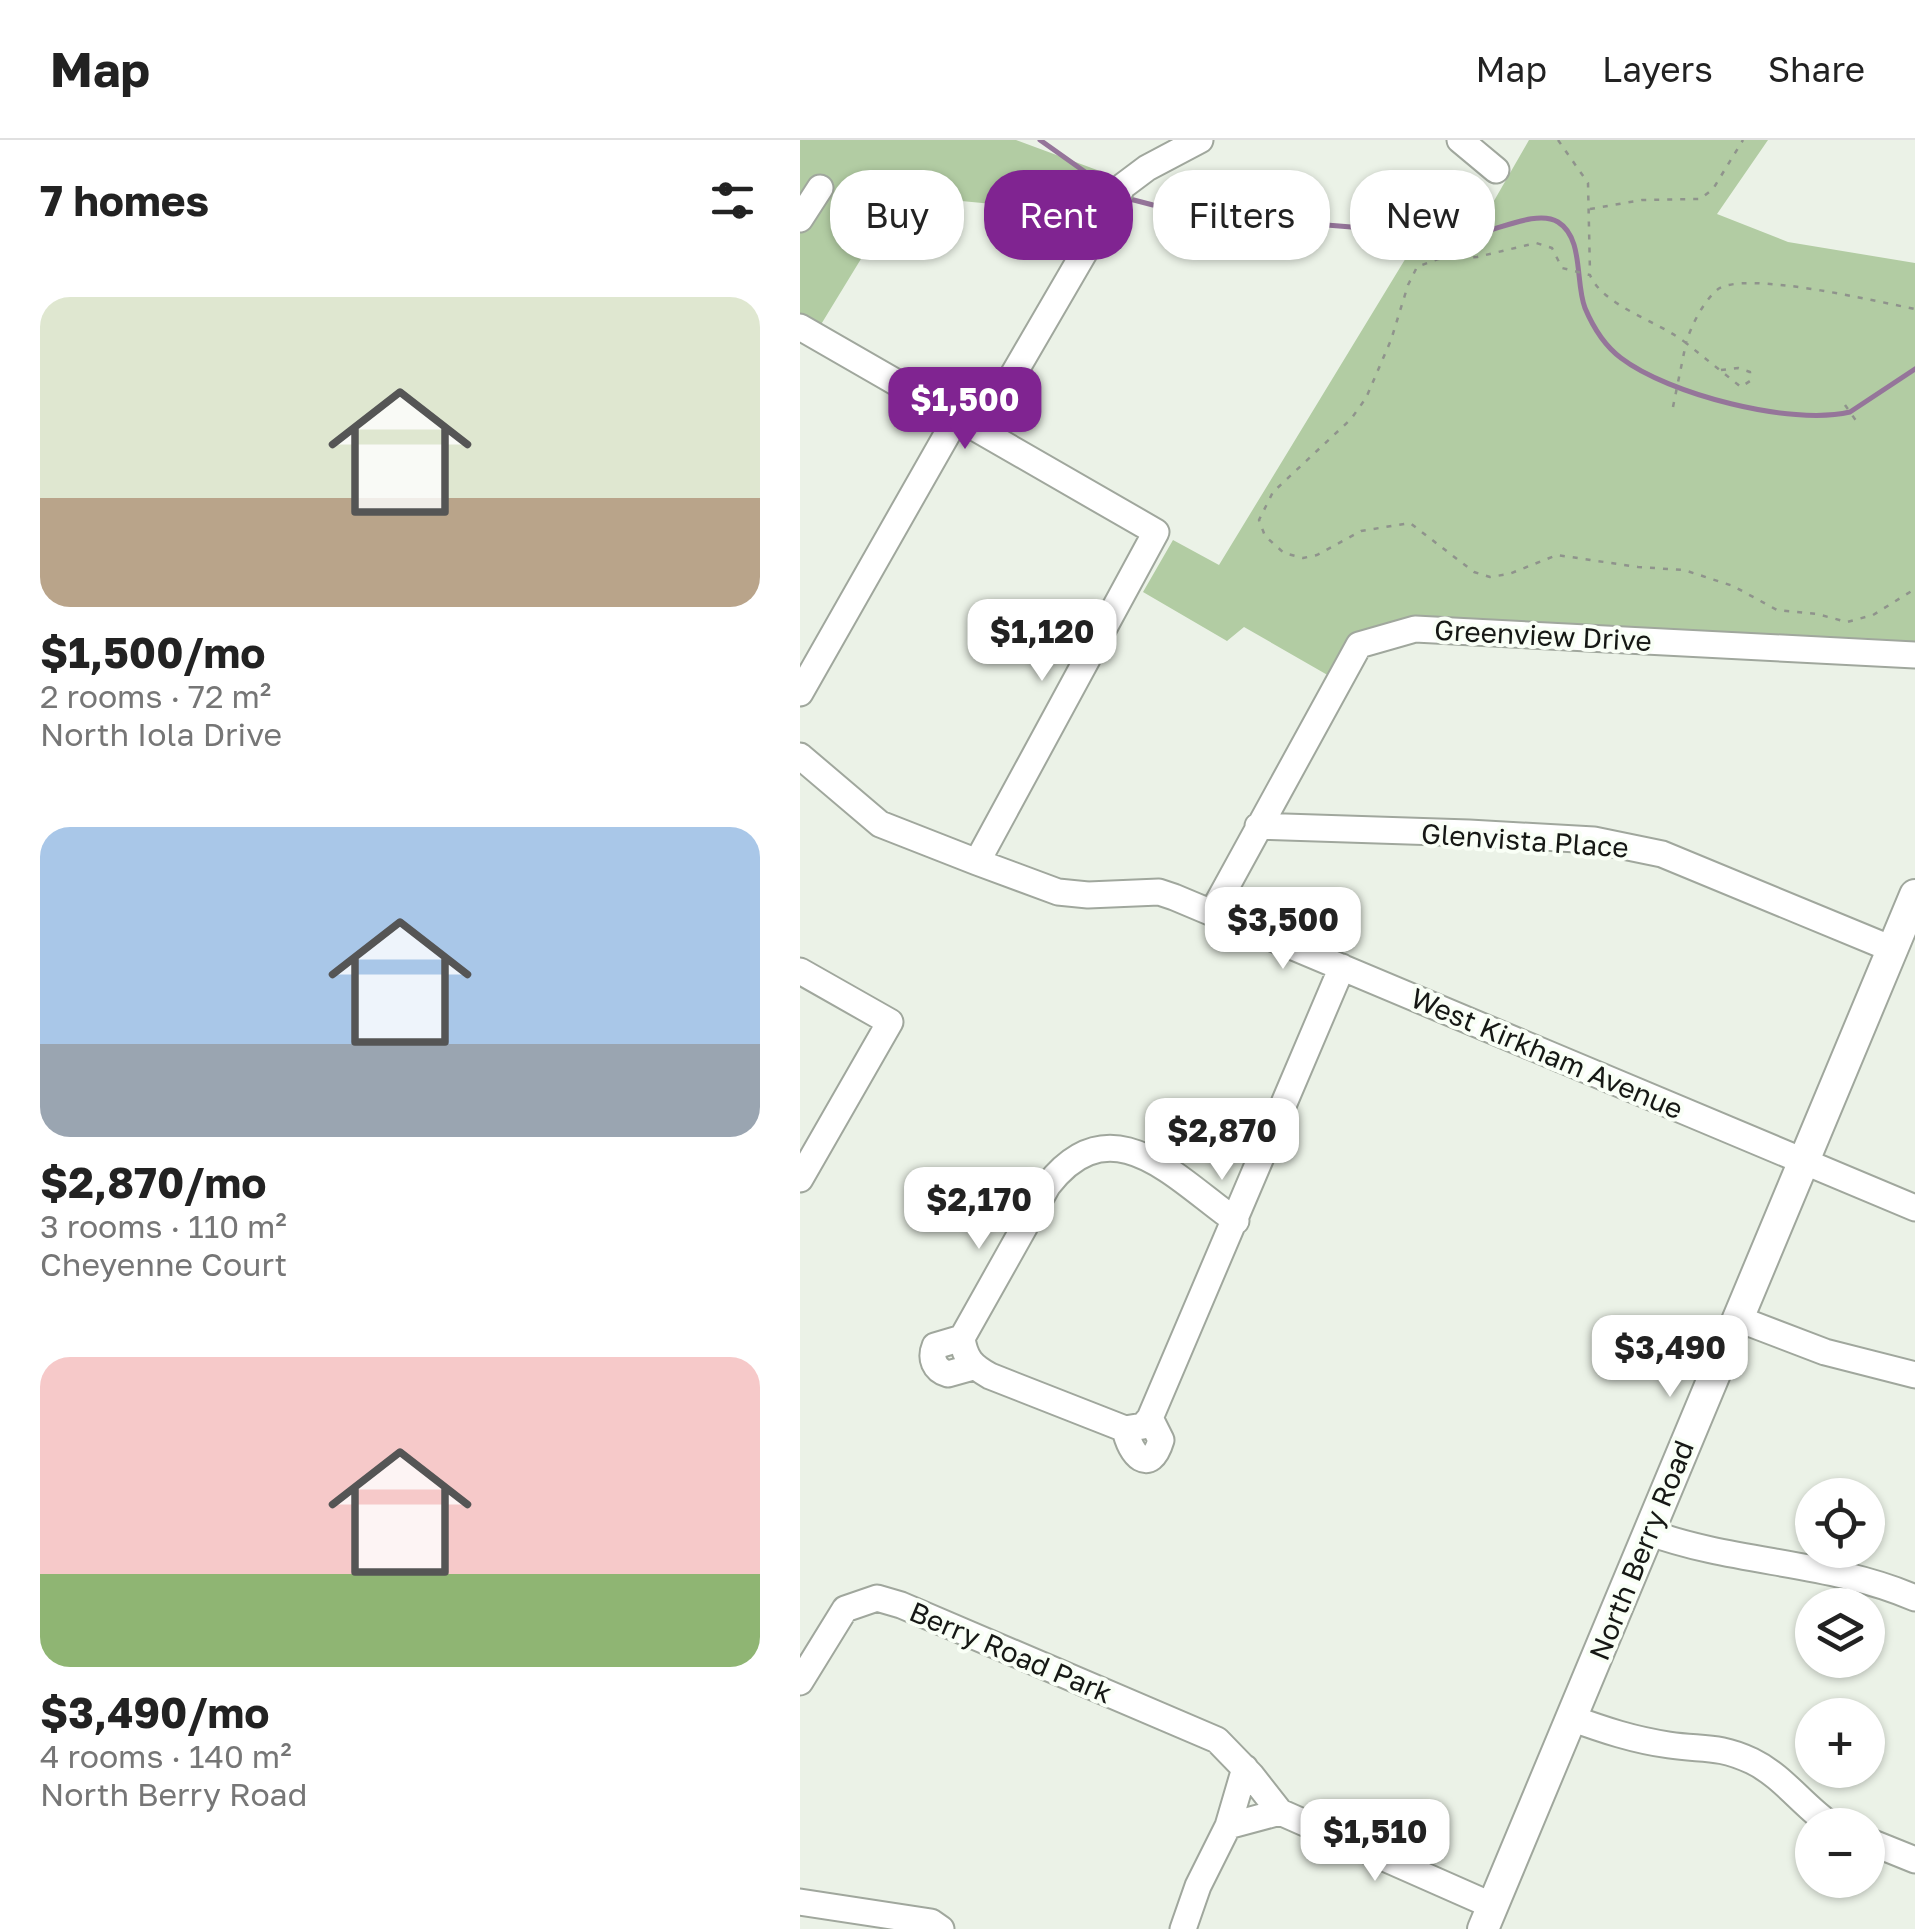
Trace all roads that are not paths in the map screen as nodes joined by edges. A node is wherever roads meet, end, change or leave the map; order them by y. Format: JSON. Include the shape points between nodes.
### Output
{"nodes":[{"id":1,"x":1200,"y":140,"type":"edge"},
{"id":2,"x":1460,"y":140,"type":"edge"},
{"id":3,"x":1496,"y":170,"type":"dead end"},
{"id":4,"x":820,"y":188,"type":"dead end"},
{"id":5,"x":800,"y":219,"type":"edge"},
{"id":6,"x":800,"y":327,"type":"edge"},
{"id":7,"x":957,"y":417,"type":"junction"},
{"id":8,"x":981,"y":430,"type":"junction"},
{"id":9,"x":1915,"y":654,"type":"edge"},
{"id":10,"x":800,"y":693,"type":"edge"},
{"id":11,"x":800,"y":756,"type":"edge"},
{"id":12,"x":1258,"y":826,"type":"junction"},
{"id":13,"x":978,"y":862,"type":"junction"},
{"id":14,"x":1915,"y":895,"type":"edge"},
{"id":15,"x":1212,"y":913,"type":"junction"},
{"id":16,"x":1892,"y":949,"type":"junction"},
{"id":17,"x":1342,"y":968,"type":"junction"},
{"id":18,"x":800,"y":971,"type":"edge"},
{"id":19,"x":1803,"y":1160,"type":"junction"},
{"id":20,"x":800,"y":1179,"type":"edge"},
{"id":21,"x":1915,"y":1208,"type":"edge"},
{"id":22,"x":1236,"y":1221,"type":"junction"},
{"id":23,"x":1736,"y":1318,"type":"junction"},
{"id":24,"x":1915,"y":1375,"type":"edge"},
{"id":25,"x":1648,"y":1532,"type":"junction"},
{"id":26,"x":1915,"y":1598,"type":"edge"},
{"id":27,"x":800,"y":1682,"type":"edge"},
{"id":28,"x":1571,"y":1718,"type":"junction"},
{"id":29,"x":1244,"y":1768,"type":"junction"},
{"id":30,"x":1810,"y":1808,"type":"edge"},
{"id":31,"x":1280,"y":1812,"type":"junction"},
{"id":32,"x":1228,"y":1826,"type":"junction"},
{"id":33,"x":1885,"y":1847,"type":"edge"},
{"id":34,"x":1915,"y":1860,"type":"edge"},
{"id":35,"x":800,"y":1902,"type":"edge"},
{"id":36,"x":1488,"y":1917,"type":"edge"},
{"id":37,"x":941,"y":1929,"type":"edge"},
{"id":38,"x":1183,"y":1929,"type":"edge"}],
"edges":[{"from":1,"to":8,"type":"street","via":[[1147,168],[1118,194]]},
{"from":2,"to":3,"type":"street"},
{"from":4,"to":5,"type":"street"},
{"from":6,"to":7,"type":"street"},
{"from":7,"to":8,"type":"street"},
{"from":7,"to":10,"type":"street"},
{"from":8,"to":13,"type":"street","via":[[1156,532]]},
{"from":9,"to":12,"type":"street","name":"Greenview Drive","via":[[1415,628],[1359,645]]},
{"from":11,"to":13,"type":"street","name":"West Kirkham Avenue","via":[[880,824]]},
{"from":12,"to":15,"type":"street","name":"Greenview Drive"},
{"from":12,"to":16,"type":"street","name":"Glenvista Place","via":[[1629,845]]},
{"from":13,"to":15,"type":"street","name":"West Kirkham Avenue","via":[[1058,892],[1158,892]]},
{"from":14,"to":16,"type":"main road","name":"North Berry Road"},
{"from":15,"to":17,"type":"street","name":"West Kirkham Avenue"},
{"from":16,"to":19,"type":"main road","name":"North Berry Road"},
{"from":17,"to":19,"type":"street","name":"West Kirkham Avenue"},
{"from":17,"to":22,"type":"street"},
{"from":18,"to":20,"type":"street","via":[[890,1022]]},
{"from":19,"to":21,"type":"street","name":"West Kirkham Avenue"},
{"from":19,"to":23,"type":"main road","name":"North Berry Road"},
{"from":22,"to":22,"type":"street","via":[[1144,1154],[1104,1146],[1082,1154],[1048,1185],[962,1338],[964,1352],[973,1366],[1139,1424]]},
{"from":23,"to":24,"type":"street","via":[[1825,1352]]},
{"from":23,"to":25,"type":"main road","name":"North Berry Road"},
{"from":25,"to":26,"type":"street","via":[[1832,1571]]},
{"from":25,"to":28,"type":"main road","name":"North Berry Road"},
{"from":27,"to":29,"type":"street","name":"Berry Road Park","via":[[845,1610],[877,1598],[1216,1740]]},
{"from":28,"to":30,"type":"street","via":[[1624,1738],[1718,1748],[1756,1763]]},
{"from":28,"to":36,"type":"main road","name":"North Berry Road"},
{"from":29,"to":31,"type":"street","name":"Berry Road Park"},
{"from":29,"to":32,"type":"street"},
{"from":31,"to":32,"type":"street"},
{"from":31,"to":36,"type":"street","name":"Berry Road Park"},
{"from":32,"to":38,"type":"street"},
{"from":33,"to":34,"type":"street"},
{"from":35,"to":37,"type":"street"}]}
